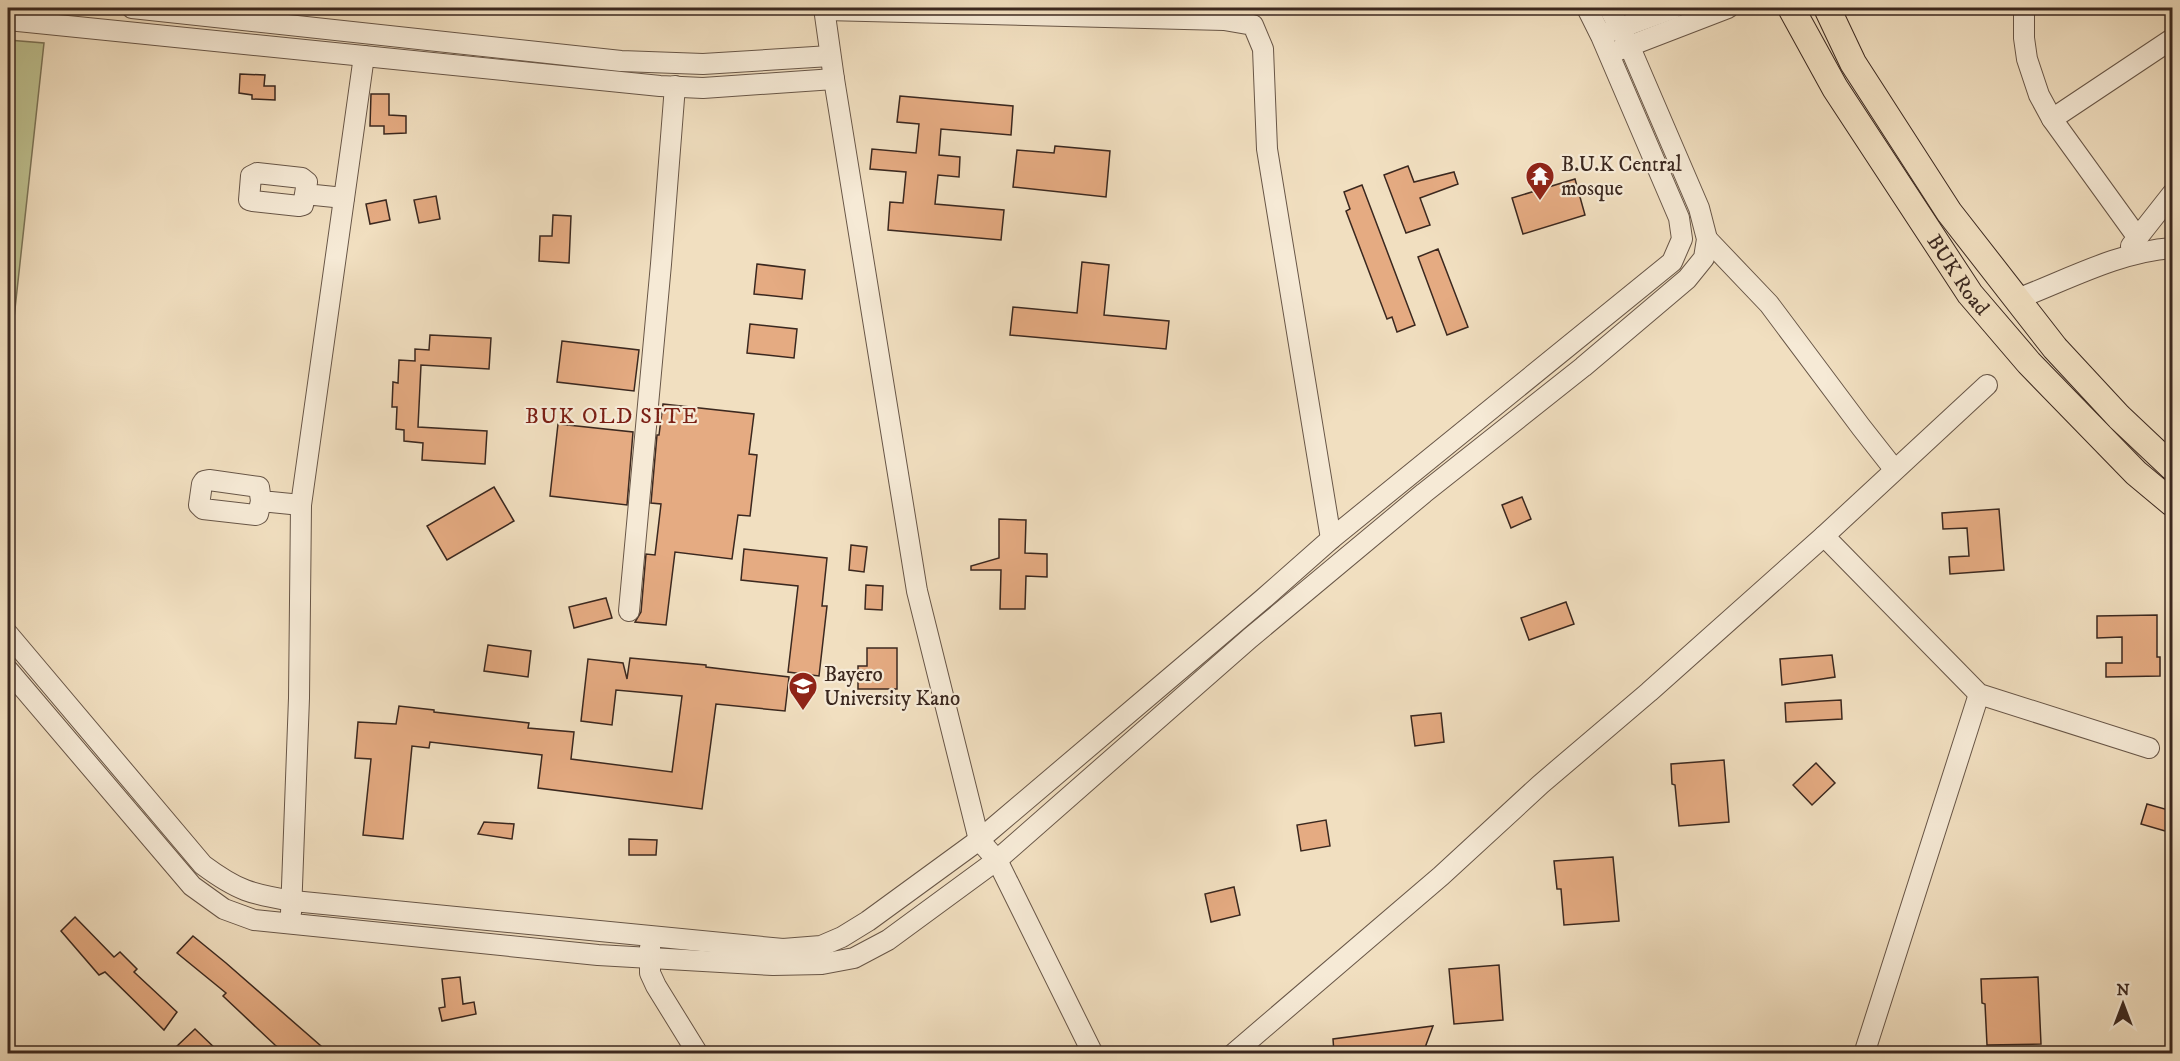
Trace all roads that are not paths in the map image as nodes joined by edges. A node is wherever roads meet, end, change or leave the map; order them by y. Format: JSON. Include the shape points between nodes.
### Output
{"nodes":[{"id":1,"x":132,"y":8,"type":"edge"},
{"id":2,"x":1587,"y":8,"type":"edge"},
{"id":3,"x":1609,"y":8,"type":"edge"},
{"id":4,"x":1674,"y":8,"type":"edge"},
{"id":5,"x":1728,"y":8,"type":"edge"},
{"id":6,"x":1791,"y":8,"type":"edge"},
{"id":7,"x":1827,"y":8,"type":"edge"},
{"id":8,"x":2024,"y":8,"type":"edge"},
{"id":9,"x":825,"y":9,"type":"edge"},
{"id":10,"x":160,"y":11,"type":"junction"},
{"id":11,"x":8,"y":20,"type":"edge"},
{"id":12,"x":1620,"y":27,"type":"junction"},
{"id":13,"x":158,"y":36,"type":"junction"},
{"id":14,"x":1601,"y":36,"type":"junction"},
{"id":15,"x":2172,"y":39,"type":"edge"},
{"id":16,"x":1629,"y":45,"type":"junction"},
{"id":17,"x":1609,"y":54,"type":"junction"},
{"id":18,"x":364,"y":56,"type":"junction"},
{"id":19,"x":830,"y":56,"type":"junction"},
{"id":20,"x":703,"y":64,"type":"junction"},
{"id":21,"x":834,"y":79,"type":"junction"},
{"id":22,"x":675,"y":86,"type":"junction"},
{"id":23,"x":703,"y":88,"type":"junction"},
{"id":24,"x":2052,"y":119,"type":"junction"},
{"id":25,"x":305,"y":194,"type":"dead end"},
{"id":26,"x":2172,"y":194,"type":"edge"},
{"id":27,"x":344,"y":198,"type":"junction"},
{"id":28,"x":1699,"y":208,"type":"junction"},
{"id":29,"x":1679,"y":218,"type":"junction"},
{"id":30,"x":2138,"y":238,"type":"junction"},
{"id":31,"x":1707,"y":239,"type":"junction"},
{"id":32,"x":2172,"y":248,"type":"edge"},
{"id":33,"x":2122,"y":258,"type":"junction"},
{"id":34,"x":2017,"y":299,"type":"junction"},
{"id":35,"x":1580,"y":335,"type":"junction"},
{"id":36,"x":1599,"y":353,"type":"junction"},
{"id":37,"x":1987,"y":385,"type":"dead end"},
{"id":38,"x":2172,"y":466,"type":"edge"},
{"id":39,"x":1894,"y":469,"type":"junction"},
{"id":40,"x":1410,"y":474,"type":"junction"},
{"id":41,"x":1424,"y":493,"type":"junction"},
{"id":42,"x":261,"y":501,"type":"dead end"},
{"id":43,"x":2172,"y":503,"type":"edge"},
{"id":44,"x":301,"y":505,"type":"junction"},
{"id":45,"x":1824,"y":536,"type":"junction"},
{"id":46,"x":1331,"y":539,"type":"junction"},
{"id":47,"x":629,"y":611,"type":"dead end"},
{"id":48,"x":8,"y":634,"type":"edge"},
{"id":49,"x":8,"y":670,"type":"edge"},
{"id":50,"x":1979,"y":694,"type":"junction"},
{"id":51,"x":2148,"y":748,"type":"dead end"},
{"id":52,"x":979,"y":840,"type":"junction"},
{"id":53,"x":997,"y":860,"type":"junction"},
{"id":54,"x":293,"y":902,"type":"junction"},
{"id":55,"x":289,"y":925,"type":"junction"},
{"id":56,"x":651,"y":936,"type":"junction"},
{"id":57,"x":649,"y":958,"type":"junction"},
{"id":58,"x":1253,"y":1046,"type":"edge"},
{"id":59,"x":698,"y":1053,"type":"edge"},
{"id":60,"x":1093,"y":1053,"type":"edge"},
{"id":61,"x":1233,"y":1053,"type":"edge"},
{"id":62,"x":1864,"y":1053,"type":"edge"}],
"edges":[{"from":1,"to":10,"type":"street"},
{"from":2,"to":14,"type":"street"},
{"from":3,"to":12,"type":"street"},
{"from":4,"to":12,"type":"street"},
{"from":5,"to":16,"type":"street"},
{"from":6,"to":43,"type":"main road","name":"BUK Road","via":[[1835,88],[1970,294],[2037,372],[2136,473]]},
{"from":7,"to":34,"type":"main road","name":"BUK Road","via":[[1854,63],[1949,212]]},
{"from":8,"to":24,"type":"street","via":[[2027,58],[2039,96]]},
{"from":9,"to":19,"type":"street"},
{"from":9,"to":46,"type":"street","via":[[1200,19],[1253,25],[1263,49],[1267,149]]},
{"from":10,"to":13,"type":"street"},
{"from":10,"to":20,"type":"street","via":[[621,61]]},
{"from":11,"to":13,"type":"street"},
{"from":12,"to":14,"type":"street"},
{"from":12,"to":16,"type":"street"},
{"from":13,"to":18,"type":"street"},
{"from":14,"to":17,"type":"street"},
{"from":15,"to":24,"type":"street"},
{"from":16,"to":17,"type":"street"},
{"from":16,"to":28,"type":"street"},
{"from":17,"to":29,"type":"street"},
{"from":18,"to":22,"type":"street"},
{"from":18,"to":27,"type":"street"},
{"from":19,"to":20,"type":"street"},
{"from":19,"to":21,"type":"street"},
{"from":20,"to":23,"type":"street"},
{"from":21,"to":23,"type":"street"},
{"from":21,"to":52,"type":"street","via":[[917,591]]},
{"from":22,"to":23,"type":"street"},
{"from":22,"to":47,"type":"street"},
{"from":24,"to":30,"type":"street"},
{"from":25,"to":27,"type":"street"},
{"from":26,"to":30,"type":"street"},
{"from":27,"to":44,"type":"street"},
{"from":28,"to":29,"type":"street"},
{"from":28,"to":31,"type":"street"},
{"from":29,"to":35,"type":"street","via":[[1682,239],[1672,262]]},
{"from":30,"to":33,"type":"street"},
{"from":31,"to":36,"type":"street","via":[[1704,258],[1687,279]]},
{"from":31,"to":39,"type":"street","via":[[1769,304]]},
{"from":32,"to":33,"type":"street"},
{"from":33,"to":34,"type":"street"},
{"from":34,"to":38,"type":"main road","name":"BUK Road","via":[[2055,348],[2119,417]]},
{"from":35,"to":36,"type":"street"},
{"from":35,"to":40,"type":"street"},
{"from":36,"to":41,"type":"street"},
{"from":37,"to":39,"type":"street"},
{"from":39,"to":45,"type":"street"},
{"from":40,"to":41,"type":"street"},
{"from":40,"to":46,"type":"street"},
{"from":41,"to":53,"type":"street","via":[[1250,638]]},
{"from":42,"to":44,"type":"street"},
{"from":44,"to":54,"type":"street"},
{"from":45,"to":50,"type":"street"},
{"from":45,"to":58,"type":"street","via":[[1541,784]]},
{"from":46,"to":52,"type":"street"},
{"from":48,"to":54,"type":"street","via":[[203,865],[251,894]]},
{"from":49,"to":55,"type":"street","via":[[192,886],[224,909],[254,920]]},
{"from":50,"to":51,"type":"street"},
{"from":50,"to":62,"type":"street"},
{"from":52,"to":53,"type":"street"},
{"from":52,"to":56,"type":"street","via":[[868,921],[821,946],[783,949]]},
{"from":53,"to":57,"type":"street","via":[[888,940],[854,958],[822,964],[773,965]]},
{"from":53,"to":60,"type":"street"},
{"from":54,"to":55,"type":"street"},
{"from":54,"to":56,"type":"street"},
{"from":55,"to":57,"type":"street"},
{"from":56,"to":57,"type":"street"},
{"from":57,"to":59,"type":"street","via":[[656,986]]},
{"from":58,"to":61,"type":"street"}]}
